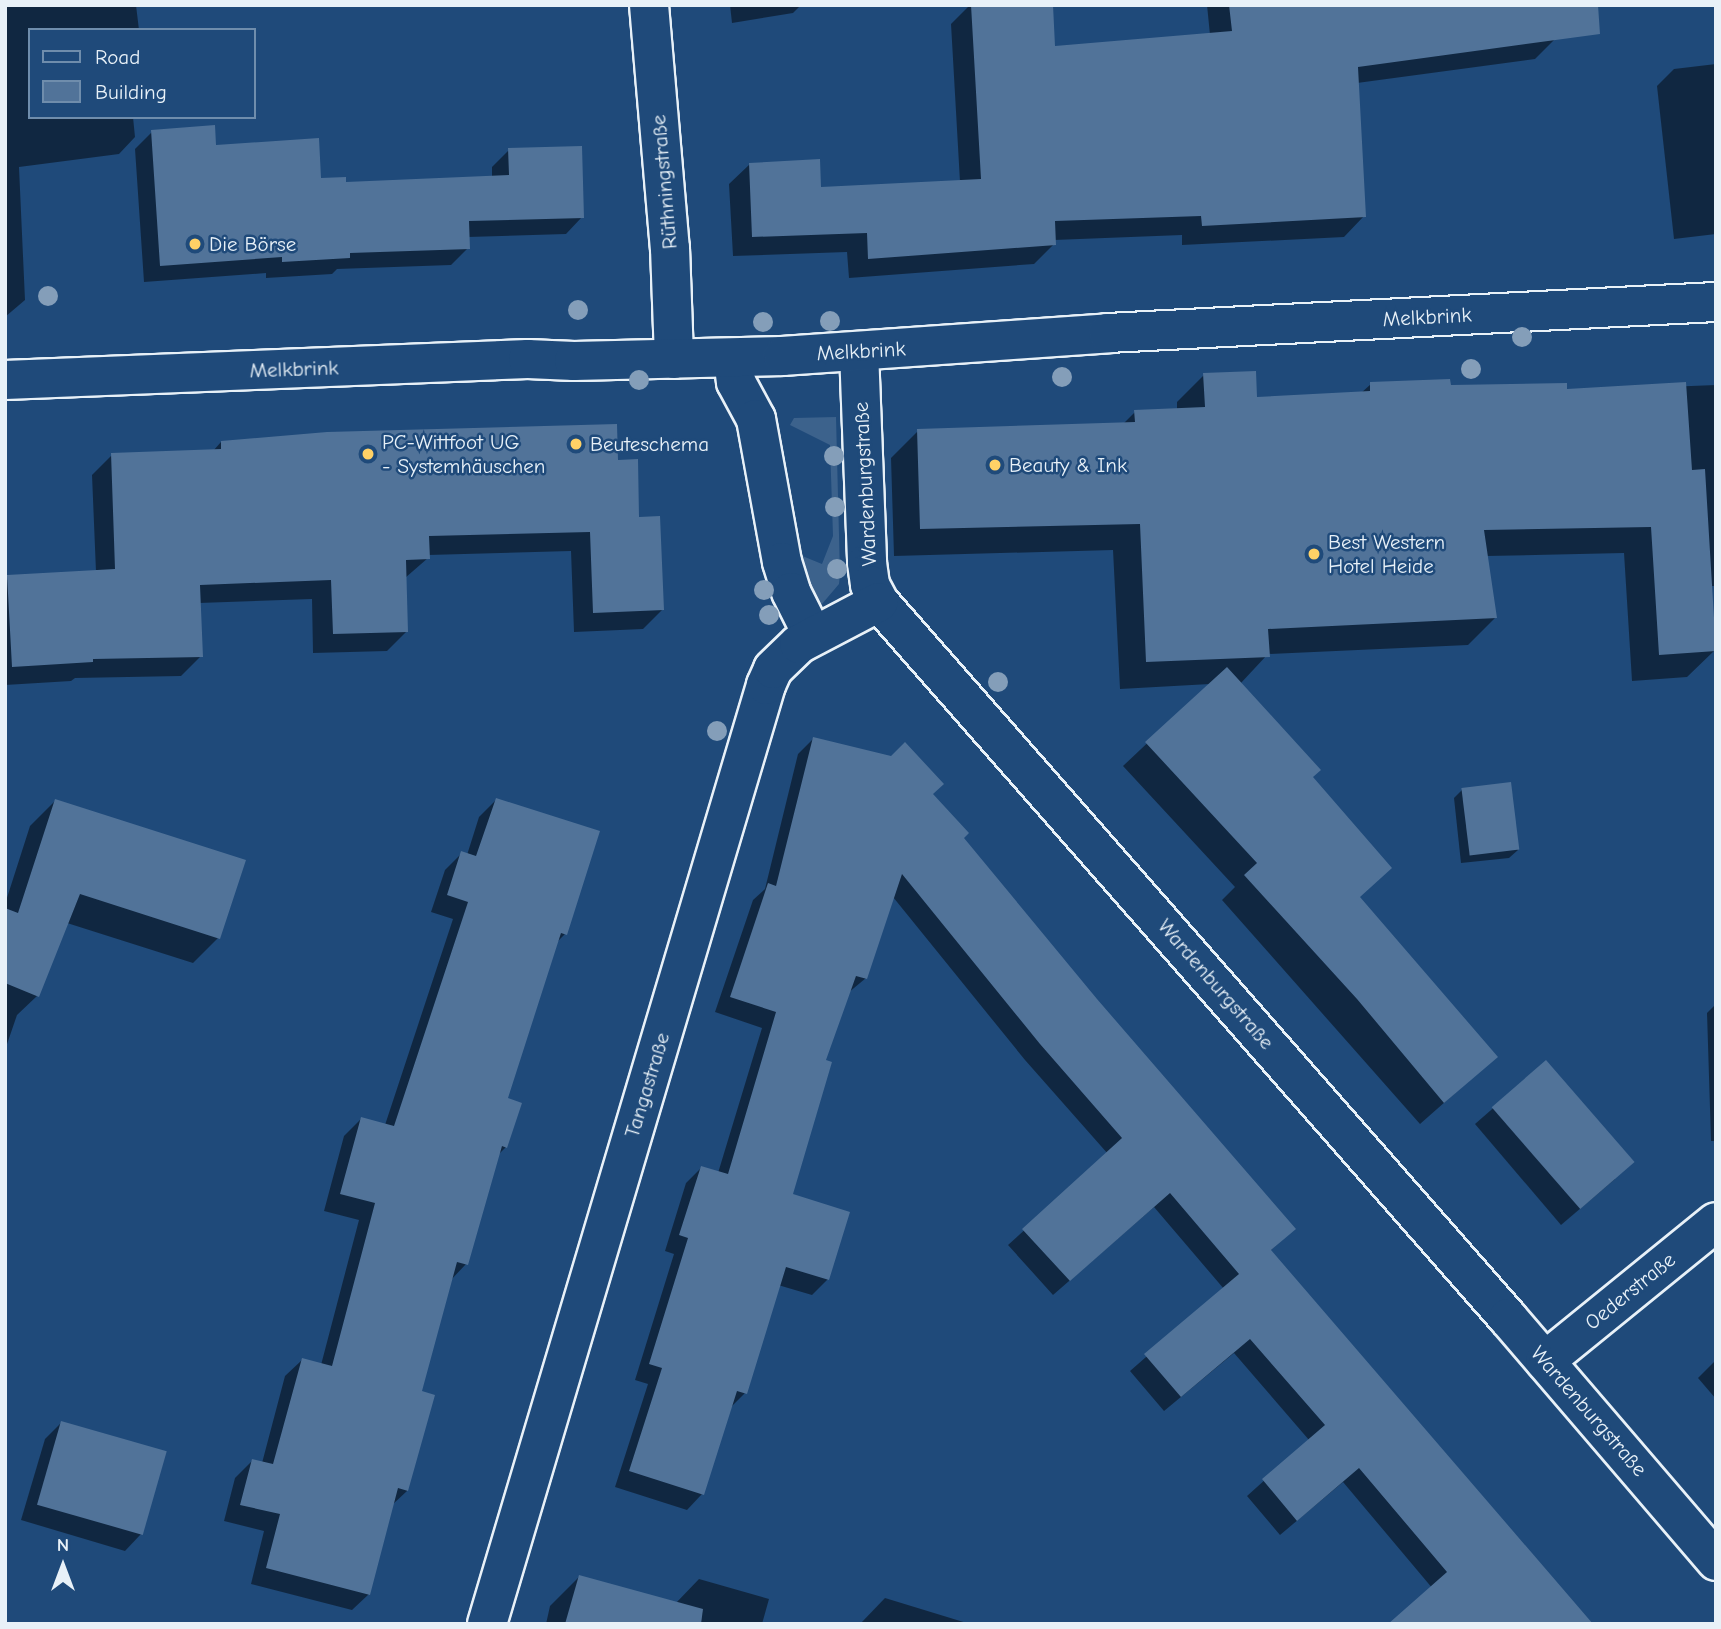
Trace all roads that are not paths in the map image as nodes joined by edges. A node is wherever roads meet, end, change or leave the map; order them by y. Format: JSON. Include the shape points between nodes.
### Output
{"nodes":[{"id":1,"x":649,"y":5,"type":"edge"},
{"id":2,"x":1716,"y":302,"type":"edge"},
{"id":3,"x":859,"y":351,"type":"junction"},
{"id":4,"x":733,"y":358,"type":"junction"},
{"id":5,"x":674,"y":359,"type":"junction"},
{"id":6,"x":5,"y":380,"type":"edge"},
{"id":7,"x":879,"y":602,"type":"junction"},
{"id":8,"x":813,"y":636,"type":"junction"},
{"id":9,"x":1716,"y":1223,"type":"edge"},
{"id":10,"x":1545,"y":1361,"type":"junction"},
{"id":11,"x":1716,"y":1561,"type":"edge"},
{"id":12,"x":487,"y":1624,"type":"edge"}],
"edges":[{"from":1,"to":5,"type":"street","name":"Rüthningstraße","via":[[670,248]]},
{"from":2,"to":3,"type":"street","name":"Melkbrink","via":[[1108,333]]},
{"from":3,"to":4,"type":"street","name":"Melkbrink"},
{"from":3,"to":7,"type":"street","name":"Wardenburgstraße","via":[[867,563],[870,585]]},
{"from":4,"to":5,"type":"street","name":"Melkbrink"},
{"from":4,"to":8,"type":"street","via":[[736,382],[756,419],[782,562]]},
{"from":5,"to":6,"type":"street","name":"Melkbrink","via":[[528,359]]},
{"from":7,"to":8,"type":"street","name":"Tangastraße"},
{"from":7,"to":10,"type":"street","name":"Wardenburgstraße"},
{"from":8,"to":12,"type":"street","name":"Tangastraße","via":[[785,655],[766,685]]},
{"from":9,"to":10,"type":"street","name":"Oederstraße"},
{"from":10,"to":11,"type":"street","name":"Wardenburgstraße"}]}
